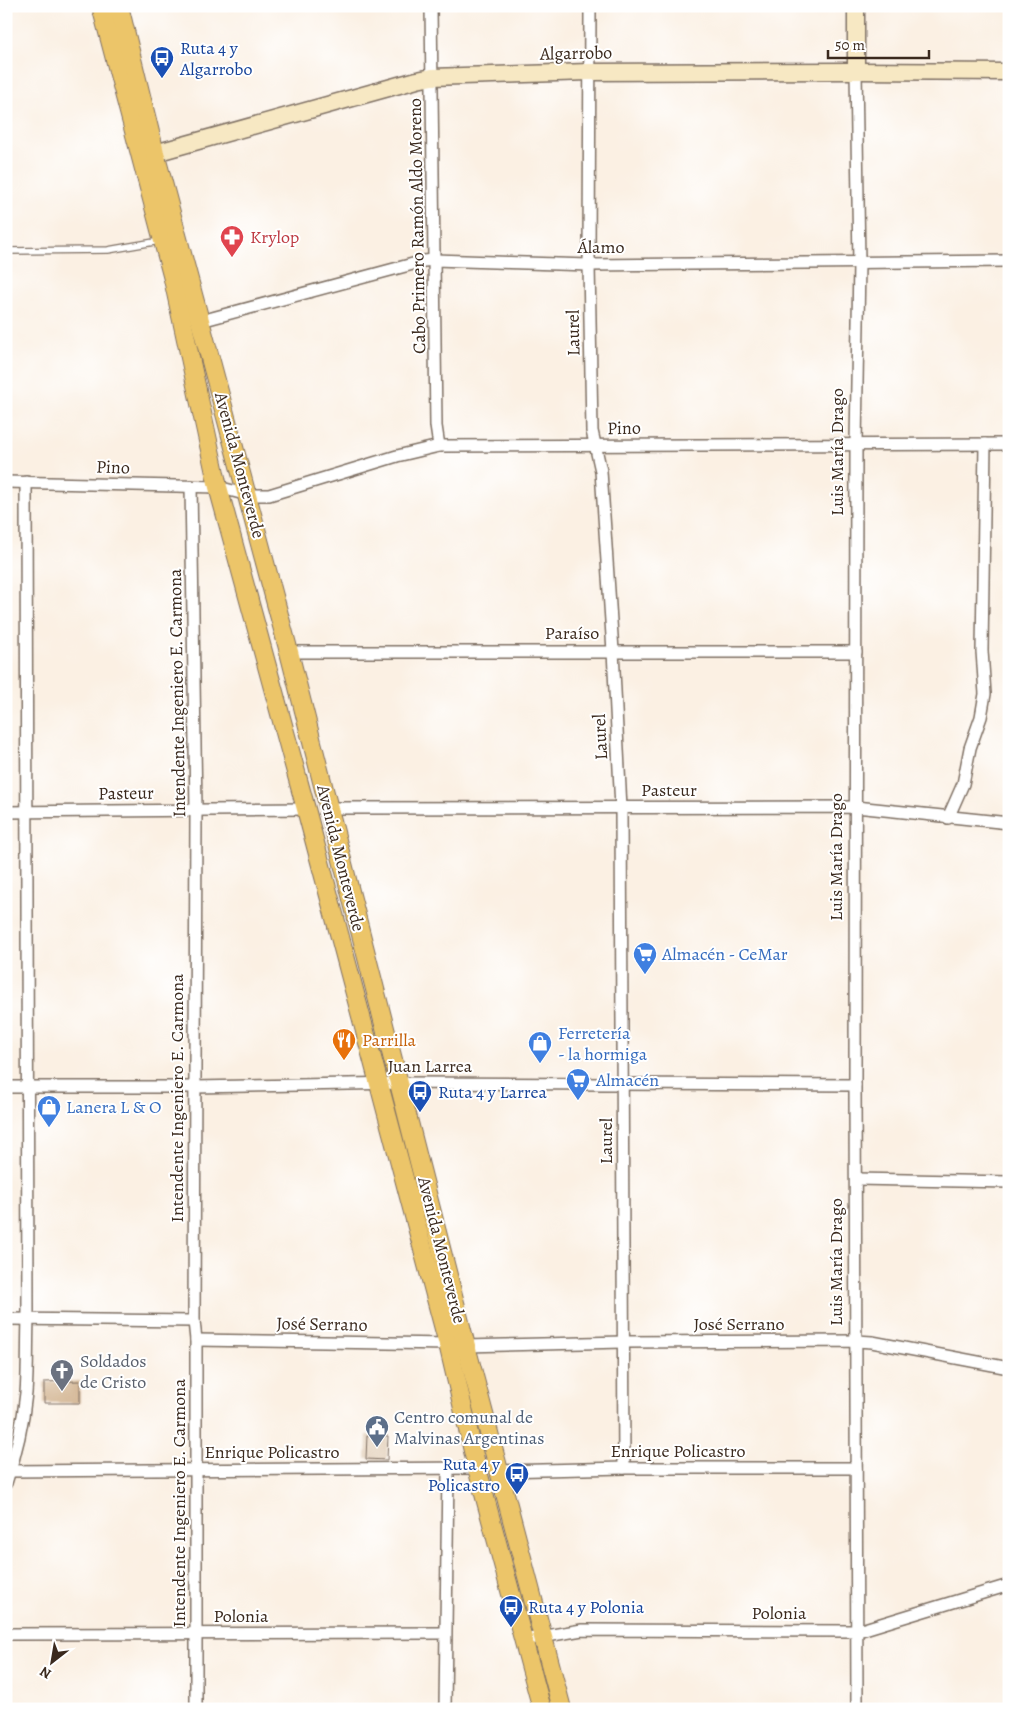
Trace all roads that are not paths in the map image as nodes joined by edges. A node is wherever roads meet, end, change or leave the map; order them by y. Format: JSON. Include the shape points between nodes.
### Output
{"nodes":[{"id":1,"x":100,"y":6,"type":"edge"},
{"id":2,"x":120,"y":6,"type":"edge"},
{"id":3,"x":431,"y":6,"type":"edge"},
{"id":4,"x":590,"y":6,"type":"edge"},
{"id":5,"x":856,"y":6,"type":"edge"},
{"id":6,"x":856,"y":71,"type":"junction"},
{"id":7,"x":589,"y":72,"type":"junction"},
{"id":8,"x":1009,"y":72,"type":"edge"},
{"id":9,"x":432,"y":77,"type":"junction"},
{"id":10,"x":155,"y":153,"type":"junction"},
{"id":11,"x":162,"y":240,"type":"junction"},
{"id":12,"x":6,"y":251,"type":"edge"},
{"id":13,"x":435,"y":260,"type":"junction"},
{"id":14,"x":1009,"y":261,"type":"edge"},
{"id":15,"x":859,"y":262,"type":"junction"},
{"id":16,"x":589,"y":265,"type":"junction"},
{"id":17,"x":201,"y":321,"type":"junction"},
{"id":18,"x":856,"y":443,"type":"junction"},
{"id":19,"x":985,"y":444,"type":"junction"},
{"id":20,"x":1009,"y":444,"type":"edge"},
{"id":21,"x":439,"y":446,"type":"junction"},
{"id":22,"x":595,"y":446,"type":"junction"},
{"id":23,"x":6,"y":482,"type":"edge"},
{"id":24,"x":26,"y":482,"type":"junction"},
{"id":25,"x":191,"y":486,"type":"junction"},
{"id":26,"x":218,"y":487,"type":"junction"},
{"id":27,"x":248,"y":495,"type":"junction"},
{"id":28,"x":614,"y":651,"type":"junction"},
{"id":29,"x":289,"y":652,"type":"junction"},
{"id":30,"x":856,"y":652,"type":"junction"},
{"id":31,"x":856,"y":807,"type":"junction"},
{"id":32,"x":328,"y":808,"type":"junction"},
{"id":33,"x":621,"y":808,"type":"junction"},
{"id":34,"x":196,"y":809,"type":"junction"},
{"id":35,"x":306,"y":809,"type":"junction"},
{"id":36,"x":6,"y":812,"type":"edge"},
{"id":37,"x":27,"y":812,"type":"junction"},
{"id":38,"x":948,"y":818,"type":"junction"},
{"id":39,"x":1009,"y":823,"type":"edge"},
{"id":40,"x":399,"y":1083,"type":"junction"},
{"id":41,"x":379,"y":1084,"type":"junction"},
{"id":42,"x":623,"y":1084,"type":"junction"},
{"id":43,"x":855,"y":1085,"type":"junction"},
{"id":44,"x":6,"y":1087,"type":"edge"},
{"id":45,"x":27,"y":1087,"type":"junction"},
{"id":46,"x":195,"y":1087,"type":"junction"},
{"id":47,"x":856,"y":1179,"type":"junction"},
{"id":48,"x":1009,"y":1182,"type":"edge"},
{"id":49,"x":6,"y":1319,"type":"edge"},
{"id":50,"x":28,"y":1320,"type":"junction"},
{"id":51,"x":194,"y":1321,"type":"junction"},
{"id":52,"x":196,"y":1340,"type":"junction"},
{"id":53,"x":856,"y":1341,"type":"junction"},
{"id":54,"x":623,"y":1342,"type":"junction"},
{"id":55,"x":448,"y":1344,"type":"junction"},
{"id":56,"x":466,"y":1346,"type":"junction"},
{"id":57,"x":1009,"y":1368,"type":"edge"},
{"id":58,"x":477,"y":1468,"type":"junction"},
{"id":59,"x":624,"y":1468,"type":"junction"},
{"id":60,"x":856,"y":1468,"type":"junction"},
{"id":61,"x":196,"y":1470,"type":"junction"},
{"id":62,"x":448,"y":1470,"type":"junction"},
{"id":63,"x":8,"y":1471,"type":"edge"},
{"id":64,"x":500,"y":1471,"type":"junction"},
{"id":65,"x":6,"y":1484,"type":"edge"},
{"id":66,"x":1009,"y":1586,"type":"edge"},
{"id":67,"x":858,"y":1631,"type":"junction"},
{"id":68,"x":445,"y":1633,"type":"junction"},
{"id":69,"x":6,"y":1634,"type":"edge"},
{"id":70,"x":197,"y":1634,"type":"junction"},
{"id":71,"x":543,"y":1636,"type":"junction"},
{"id":72,"x":523,"y":1640,"type":"junction"},
{"id":73,"x":196,"y":1709,"type":"edge"},
{"id":74,"x":445,"y":1709,"type":"edge"},
{"id":75,"x":542,"y":1709,"type":"edge"},
{"id":76,"x":562,"y":1709,"type":"edge"},
{"id":77,"x":857,"y":1709,"type":"edge"}],
"edges":[{"from":1,"to":11,"type":"main road","name":"Avenida Monteverde"},
{"from":2,"to":10,"type":"main road","name":"Avenida Monteverde"},
{"from":3,"to":9,"type":"street","name":"Cabo Primero Ramón Aldo Moreno"},
{"from":4,"to":7,"type":"street","name":"Laurel"},
{"from":5,"to":6,"type":"street","name":"Luis María Drago"},
{"from":6,"to":7,"type":"street","name":"Algarrobo"},
{"from":6,"to":8,"type":"street","name":"Algarrobo"},
{"from":6,"to":15,"type":"street","name":"Luis María Drago"},
{"from":7,"to":9,"type":"street","name":"Algarrobo"},
{"from":7,"to":16,"type":"street","name":"Laurel"},
{"from":9,"to":10,"type":"street","name":"Algarrobo"},
{"from":9,"to":13,"type":"street","name":"Cabo Primero Ramón Aldo Moreno"},
{"from":10,"to":17,"type":"main road","name":"Avenida Monteverde"},
{"from":11,"to":12,"type":"lane","via":[[108,250]]},
{"from":11,"to":26,"type":"main road","name":"Avenida Monteverde"},
{"from":13,"to":16,"type":"street","name":"Álamo"},
{"from":13,"to":17,"type":"street","name":"Álamo"},
{"from":13,"to":21,"type":"street","name":"Cabo Primero Ramón Aldo Moreno","via":[[436,426]]},
{"from":14,"to":15,"type":"street","name":"Álamo"},
{"from":15,"to":16,"type":"street","name":"Álamo"},
{"from":15,"to":18,"type":"street","name":"Luis María Drago"},
{"from":16,"to":22,"type":"street","name":"Laurel","via":[[592,431]]},
{"from":17,"to":27,"type":"main road","name":"Avenida Monteverde"},
{"from":18,"to":19,"type":"street","name":"Pino"},
{"from":18,"to":22,"type":"street","name":"Pino"},
{"from":18,"to":30,"type":"street","name":"Luis María Drago"},
{"from":19,"to":20,"type":"street","name":"Pino"},
{"from":19,"to":38,"type":"street","via":[[982,651],[985,694],[963,784]]},
{"from":21,"to":22,"type":"street","name":"Pino"},
{"from":21,"to":27,"type":"street","name":"Pino","via":[[269,495]]},
{"from":22,"to":28,"type":"street","name":"Laurel","via":[[601,471]]},
{"from":23,"to":24,"type":"street","name":"Pino"},
{"from":24,"to":25,"type":"street","name":"Pino"},
{"from":24,"to":37,"type":"street"},
{"from":25,"to":26,"type":"street","name":"Pino"},
{"from":25,"to":34,"type":"street","name":"Intendente Ingeniero E. Carmona"},
{"from":26,"to":27,"type":"street","name":"Pino"},
{"from":26,"to":35,"type":"main road","name":"Avenida Monteverde"},
{"from":27,"to":29,"type":"main road","name":"Avenida Monteverde"},
{"from":28,"to":29,"type":"street","name":"Paraíso"},
{"from":28,"to":30,"type":"street","name":"Paraíso"},
{"from":28,"to":33,"type":"street","name":"Laurel"},
{"from":29,"to":32,"type":"main road","name":"Avenida Monteverde"},
{"from":30,"to":31,"type":"street","name":"Luis María Drago"},
{"from":31,"to":33,"type":"street","name":"Pasteur"},
{"from":31,"to":38,"type":"street","name":"Pasteur"},
{"from":31,"to":43,"type":"street","name":"Luis María Drago"},
{"from":32,"to":33,"type":"street","name":"Pasteur"},
{"from":32,"to":40,"type":"main road","name":"Avenida Monteverde"},
{"from":33,"to":42,"type":"street","name":"Laurel"},
{"from":34,"to":35,"type":"street","name":"Pasteur"},
{"from":34,"to":37,"type":"street","name":"Pasteur"},
{"from":34,"to":46,"type":"street","name":"Intendente Ingeniero E. Carmona"},
{"from":35,"to":41,"type":"main road","name":"Avenida Monteverde"},
{"from":36,"to":37,"type":"street","name":"Pasteur"},
{"from":37,"to":45,"type":"street"},
{"from":38,"to":39,"type":"street","name":"Pasteur"},
{"from":40,"to":41,"type":"street","name":"Juan Larrea"},
{"from":40,"to":42,"type":"street","name":"Juan Larrea"},
{"from":40,"to":56,"type":"main road","name":"Avenida Monteverde"},
{"from":41,"to":46,"type":"street","name":"Juan Larrea"},
{"from":41,"to":55,"type":"main road","name":"Avenida Monteverde"},
{"from":42,"to":43,"type":"street","name":"Juan Larrea"},
{"from":42,"to":54,"type":"street","name":"Laurel"},
{"from":43,"to":47,"type":"street","name":"Luis María Drago"},
{"from":44,"to":45,"type":"street","name":"Juan Larrea"},
{"from":45,"to":46,"type":"street","name":"Juan Larrea"},
{"from":45,"to":50,"type":"street"},
{"from":46,"to":51,"type":"street","name":"Intendente Ingeniero E. Carmona"},
{"from":47,"to":48,"type":"street"},
{"from":47,"to":53,"type":"street","name":"Luis María Drago"},
{"from":49,"to":50,"type":"street"},
{"from":50,"to":51,"type":"street"},
{"from":50,"to":63,"type":"street","via":[[26,1391],[18,1442]]},
{"from":51,"to":52,"type":"street","name":"Intendente Ingeniero E. Carmona"},
{"from":52,"to":55,"type":"street","name":"José Serrano"},
{"from":52,"to":61,"type":"street","name":"Intendente Ingeniero E. Carmona"},
{"from":53,"to":54,"type":"street","name":"José Serrano"},
{"from":53,"to":57,"type":"street","name":"José Serrano"},
{"from":53,"to":60,"type":"street","name":"Luis María Drago"},
{"from":54,"to":56,"type":"street","name":"José Serrano"},
{"from":54,"to":59,"type":"street","name":"Laurel"},
{"from":55,"to":58,"type":"main road","name":"Avenida Monteverde"},
{"from":56,"to":64,"type":"main road","name":"Avenida Monteverde"},
{"from":58,"to":62,"type":"street","name":"Enrique Policastro"},
{"from":58,"to":72,"type":"main road","name":"Avenida Monteverde"},
{"from":59,"to":60,"type":"street","name":"Enrique Policastro"},
{"from":59,"to":64,"type":"street","name":"Enrique Policastro"},
{"from":60,"to":67,"type":"street","name":"Luis María Drago"},
{"from":61,"to":62,"type":"street","name":"Enrique Policastro"},
{"from":61,"to":63,"type":"street","name":"Enrique Policastro"},
{"from":61,"to":70,"type":"street","name":"Intendente Ingeniero E. Carmona"},
{"from":62,"to":68,"type":"street"},
{"from":63,"to":65,"type":"street"},
{"from":64,"to":71,"type":"main road","name":"Avenida Monteverde"},
{"from":66,"to":67,"type":"street","name":"Polonia"},
{"from":67,"to":71,"type":"street","name":"Polonia","via":[[582,1630]]},
{"from":67,"to":77,"type":"street","name":"Luis María Drago"},
{"from":68,"to":70,"type":"street","name":"Polonia"},
{"from":68,"to":74,"type":"street"},
{"from":69,"to":70,"type":"street","name":"Polonia"},
{"from":70,"to":73,"type":"street","name":"Intendente Ingeniero E. Carmona"},
{"from":71,"to":72,"type":"street","name":"Polonia"},
{"from":71,"to":76,"type":"main road","name":"Avenida Monteverde"},
{"from":72,"to":75,"type":"main road","name":"Avenida Monteverde"}]}
